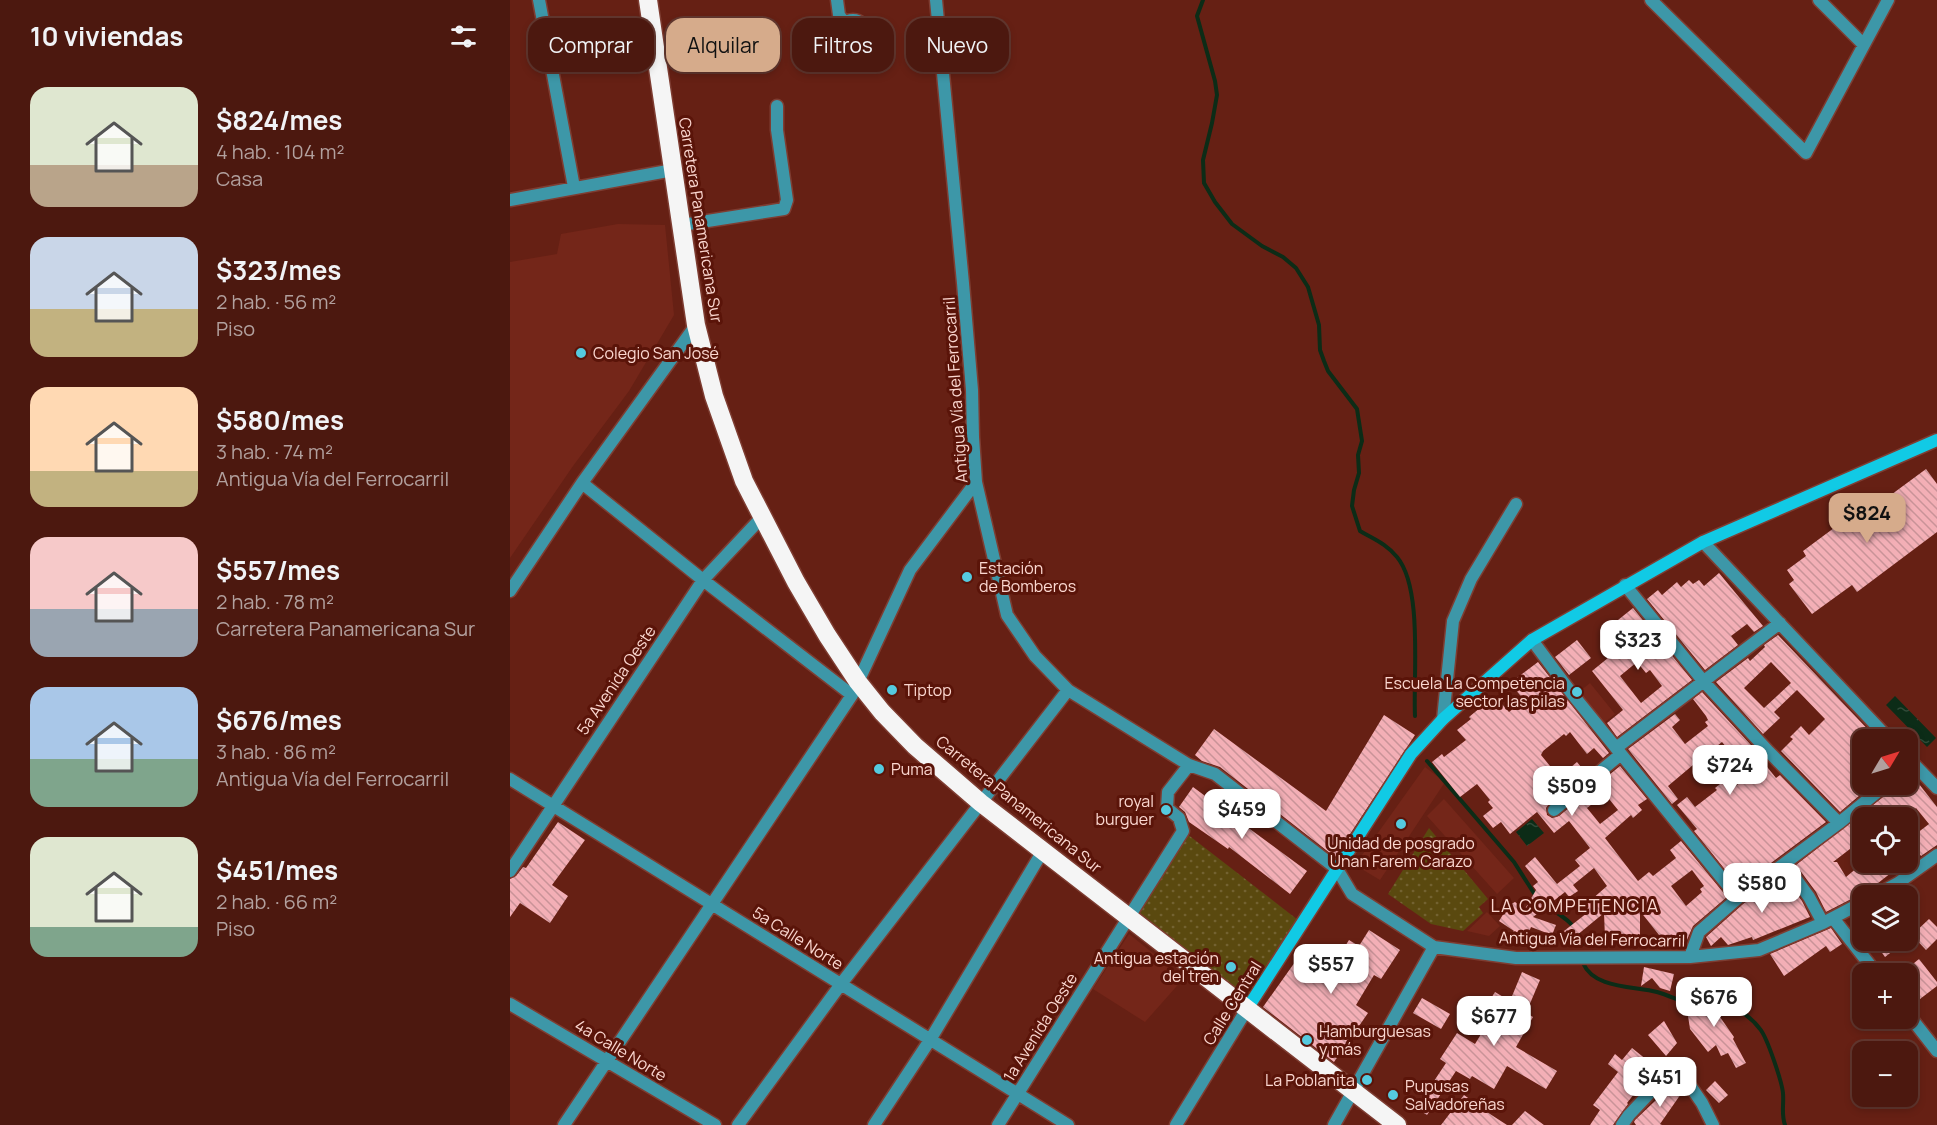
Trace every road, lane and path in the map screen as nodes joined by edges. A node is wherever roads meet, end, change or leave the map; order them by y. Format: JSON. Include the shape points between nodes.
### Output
{"nodes":[{"id":1,"x":539,"y":0,"type":"edge"},
{"id":2,"x":648,"y":0,"type":"edge"},
{"id":3,"x":837,"y":0,"type":"edge"},
{"id":4,"x":936,"y":0,"type":"edge"},
{"id":5,"x":1652,"y":0,"type":"edge"},
{"id":6,"x":1820,"y":0,"type":"edge"},
{"id":7,"x":1888,"y":0,"type":"edge"},
{"id":8,"x":841,"y":18,"type":"edge"},
{"id":9,"x":1864,"y":45,"type":"junction"},
{"id":10,"x":777,"y":106,"type":"dead end"},
{"id":11,"x":673,"y":170,"type":"junction"},
{"id":12,"x":574,"y":187,"type":"junction"},
{"id":13,"x":510,"y":200,"type":"edge"},
{"id":14,"x":682,"y":225,"type":"junction"},
{"id":15,"x":696,"y":325,"type":"junction"},
{"id":16,"x":1937,"y":440,"type":"edge"},
{"id":17,"x":976,"y":482,"type":"junction"},
{"id":18,"x":582,"y":483,"type":"junction"},
{"id":19,"x":1516,"y":504,"type":"dead end"},
{"id":20,"x":762,"y":517,"type":"junction"},
{"id":21,"x":1703,"y":542,"type":"junction"},
{"id":22,"x":703,"y":580,"type":"junction"},
{"id":23,"x":1625,"y":585,"type":"junction"},
{"id":24,"x":510,"y":591,"type":"edge"},
{"id":25,"x":1780,"y":623,"type":"junction"},
{"id":26,"x":1532,"y":640,"type":"junction"},
{"id":27,"x":1704,"y":682,"type":"junction"},
{"id":28,"x":855,"y":688,"type":"junction"},
{"id":29,"x":1068,"y":690,"type":"junction"},
{"id":30,"x":1443,"y":719,"type":"junction"},
{"id":31,"x":1880,"y":729,"type":"edge"},
{"id":32,"x":1619,"y":751,"type":"junction"},
{"id":33,"x":1189,"y":765,"type":"junction"},
{"id":34,"x":1918,"y":770,"type":"edge"},
{"id":35,"x":510,"y":779,"type":"edge"},
{"id":36,"x":1937,"y":788,"type":"edge"},
{"id":37,"x":1874,"y":795,"type":"edge"},
{"id":38,"x":981,"y":803,"type":"junction"},
{"id":39,"x":553,"y":806,"type":"junction"},
{"id":40,"x":1554,"y":810,"type":"dead end"},
{"id":41,"x":1839,"y":824,"type":"junction"},
{"id":42,"x":1044,"y":849,"type":"junction"},
{"id":43,"x":1937,"y":855,"type":"edge"},
{"id":44,"x":1785,"y":864,"type":"junction"},
{"id":45,"x":1337,"y":869,"type":"junction"},
{"id":46,"x":510,"y":871,"type":"edge"},
{"id":47,"x":1894,"y":885,"type":"edge"},
{"id":48,"x":1738,"y":898,"type":"junction"},
{"id":49,"x":711,"y":904,"type":"junction"},
{"id":50,"x":1852,"y":908,"type":"edge"},
{"id":51,"x":1128,"y":916,"type":"junction"},
{"id":52,"x":1828,"y":921,"type":"junction"},
{"id":53,"x":1434,"y":947,"type":"junction"},
{"id":54,"x":1690,"y":957,"type":"junction"},
{"id":55,"x":1866,"y":963,"type":"edge"},
{"id":56,"x":841,"y":984,"type":"junction"},
{"id":57,"x":510,"y":1004,"type":"edge"},
{"id":58,"x":1246,"y":1009,"type":"junction"},
{"id":59,"x":1918,"y":1027,"type":"edge"},
{"id":60,"x":930,"y":1040,"type":"junction"},
{"id":61,"x":1937,"y":1051,"type":"edge"},
{"id":62,"x":608,"y":1062,"type":"junction"},
{"id":63,"x":1353,"y":1090,"type":"junction"},
{"id":64,"x":1018,"y":1094,"type":"junction"},
{"id":65,"x":564,"y":1125,"type":"edge"},
{"id":66,"x":715,"y":1125,"type":"edge"},
{"id":67,"x":738,"y":1125,"type":"edge"},
{"id":68,"x":874,"y":1125,"type":"edge"},
{"id":69,"x":998,"y":1125,"type":"edge"},
{"id":70,"x":1068,"y":1125,"type":"edge"},
{"id":71,"x":1176,"y":1125,"type":"edge"},
{"id":72,"x":1334,"y":1125,"type":"edge"},
{"id":73,"x":1397,"y":1125,"type":"edge"},
{"id":74,"x":1622,"y":1125,"type":"edge"},
{"id":75,"x":1713,"y":1125,"type":"edge"}],
"edges":[{"from":1,"to":12,"type":"street"},
{"from":2,"to":11,"type":"highway","name":"Carretera Panamericana Sur"},
{"from":3,"to":8,"type":"street"},
{"from":4,"to":17,"type":"street","name":"Antigua Vía del Ferrocarril","via":[[972,390]]},
{"from":5,"to":9,"type":"street","via":[[1806,153]]},
{"from":6,"to":9,"type":"street"},
{"from":7,"to":9,"type":"street"},
{"from":10,"to":14,"type":"street","via":[[787,200],[784,209]]},
{"from":11,"to":12,"type":"street"},
{"from":11,"to":14,"type":"highway","name":"Carretera Panamericana Sur"},
{"from":12,"to":13,"type":"street"},
{"from":14,"to":15,"type":"highway","name":"Carretera Panamericana Sur"},
{"from":15,"to":18,"type":"street"},
{"from":15,"to":20,"type":"highway","name":"Carretera Panamericana Sur","via":[[728,439]]},
{"from":16,"to":21,"type":"main road","name":"Calle Central"},
{"from":17,"to":28,"type":"street","via":[[910,570]]},
{"from":17,"to":29,"type":"street","name":"Antigua Vía del Ferrocarril","via":[[1007,615],[1035,656]]},
{"from":18,"to":22,"type":"street"},
{"from":18,"to":24,"type":"street"},
{"from":19,"to":30,"type":"street","via":[[1471,579],[1453,621]]},
{"from":20,"to":22,"type":"street","name":"5a Avenida Oeste"},
{"from":20,"to":28,"type":"highway","name":"Carretera Panamericana Sur"},
{"from":21,"to":23,"type":"main road","name":"Calle Central"},
{"from":21,"to":25,"type":"street"},
{"from":22,"to":28,"type":"street"},
{"from":22,"to":39,"type":"street","name":"5a Avenida Oeste"},
{"from":23,"to":26,"type":"main road","name":"Calle Central"},
{"from":23,"to":27,"type":"street"},
{"from":25,"to":27,"type":"street"},
{"from":25,"to":31,"type":"street"},
{"from":26,"to":30,"type":"main road","name":"Calle Central"},
{"from":26,"to":32,"type":"street"},
{"from":27,"to":32,"type":"street"},
{"from":27,"to":41,"type":"street"},
{"from":28,"to":38,"type":"highway","name":"Carretera Panamericana Sur"},
{"from":28,"to":49,"type":"street"},
{"from":29,"to":33,"type":"street","name":"Antigua Vía del Ferrocarril"},
{"from":29,"to":38,"type":"street"},
{"from":30,"to":45,"type":"main road","name":"Calle Central","via":[[1411,754]]},
{"from":32,"to":40,"type":"street"},
{"from":32,"to":48,"type":"street"},
{"from":33,"to":45,"type":"street","name":"Antigua Vía del Ferrocarril","via":[[1215,774]]},
{"from":33,"to":51,"type":"street","name":"1a Avenida Oeste","via":[[1168,792],[1167,808],[1179,818],[1183,831]]},
{"from":34,"to":36,"type":"street"},
{"from":35,"to":39,"type":"street","name":"5a Calle Norte"},
{"from":37,"to":41,"type":"street"},
{"from":38,"to":42,"type":"highway","name":"Carretera Panamericana Sur"},
{"from":38,"to":56,"type":"street"},
{"from":39,"to":46,"type":"street","name":"5a Avenida Oeste"},
{"from":39,"to":49,"type":"street","name":"5a Calle Norte"},
{"from":41,"to":44,"type":"street"},
{"from":42,"to":51,"type":"highway","name":"Carretera Panamericana Sur"},
{"from":42,"to":60,"type":"street"},
{"from":43,"to":47,"type":"street"},
{"from":44,"to":48,"type":"street"},
{"from":44,"to":52,"type":"street"},
{"from":45,"to":53,"type":"street","name":"Antigua Vía del Ferrocarril","via":[[1352,894]]},
{"from":45,"to":58,"type":"main road","name":"Calle Central"},
{"from":48,"to":54,"type":"street","via":[[1699,932]]},
{"from":49,"to":56,"type":"street","name":"5a Calle Norte"},
{"from":49,"to":62,"type":"street"},
{"from":50,"to":52,"type":"street","name":"Antigua Vía del Ferrocarril"},
{"from":51,"to":58,"type":"highway","name":"Carretera Panamericana Sur"},
{"from":51,"to":64,"type":"street","name":"1a Avenida Oeste"},
{"from":52,"to":54,"type":"street","name":"Antigua Vía del Ferrocarril","via":[[1759,950]]},
{"from":52,"to":55,"type":"street"},
{"from":53,"to":54,"type":"street","name":"Antigua Vía del Ferrocarril","via":[[1516,958]]},
{"from":53,"to":63,"type":"street"},
{"from":56,"to":60,"type":"street","name":"5a Calle Norte"},
{"from":56,"to":67,"type":"street"},
{"from":57,"to":62,"type":"street","name":"4a Calle Norte"},
{"from":58,"to":63,"type":"highway","name":"Carretera Panamericana Sur"},
{"from":58,"to":71,"type":"street","name":"Calle Central"},
{"from":59,"to":61,"type":"street"},
{"from":60,"to":64,"type":"street","name":"5a Calle Norte"},
{"from":60,"to":68,"type":"street"},
{"from":62,"to":65,"type":"street"},
{"from":62,"to":66,"type":"street","name":"4a Calle Norte"},
{"from":63,"to":72,"type":"street"},
{"from":63,"to":73,"type":"highway","name":"Carretera Panamericana Sur"},
{"from":64,"to":69,"type":"street","name":"1a Avenida Oeste"},
{"from":64,"to":70,"type":"street","name":"5a Calle Norte"},
{"from":74,"to":75,"type":"street","via":[[1675,1066]]}]}
